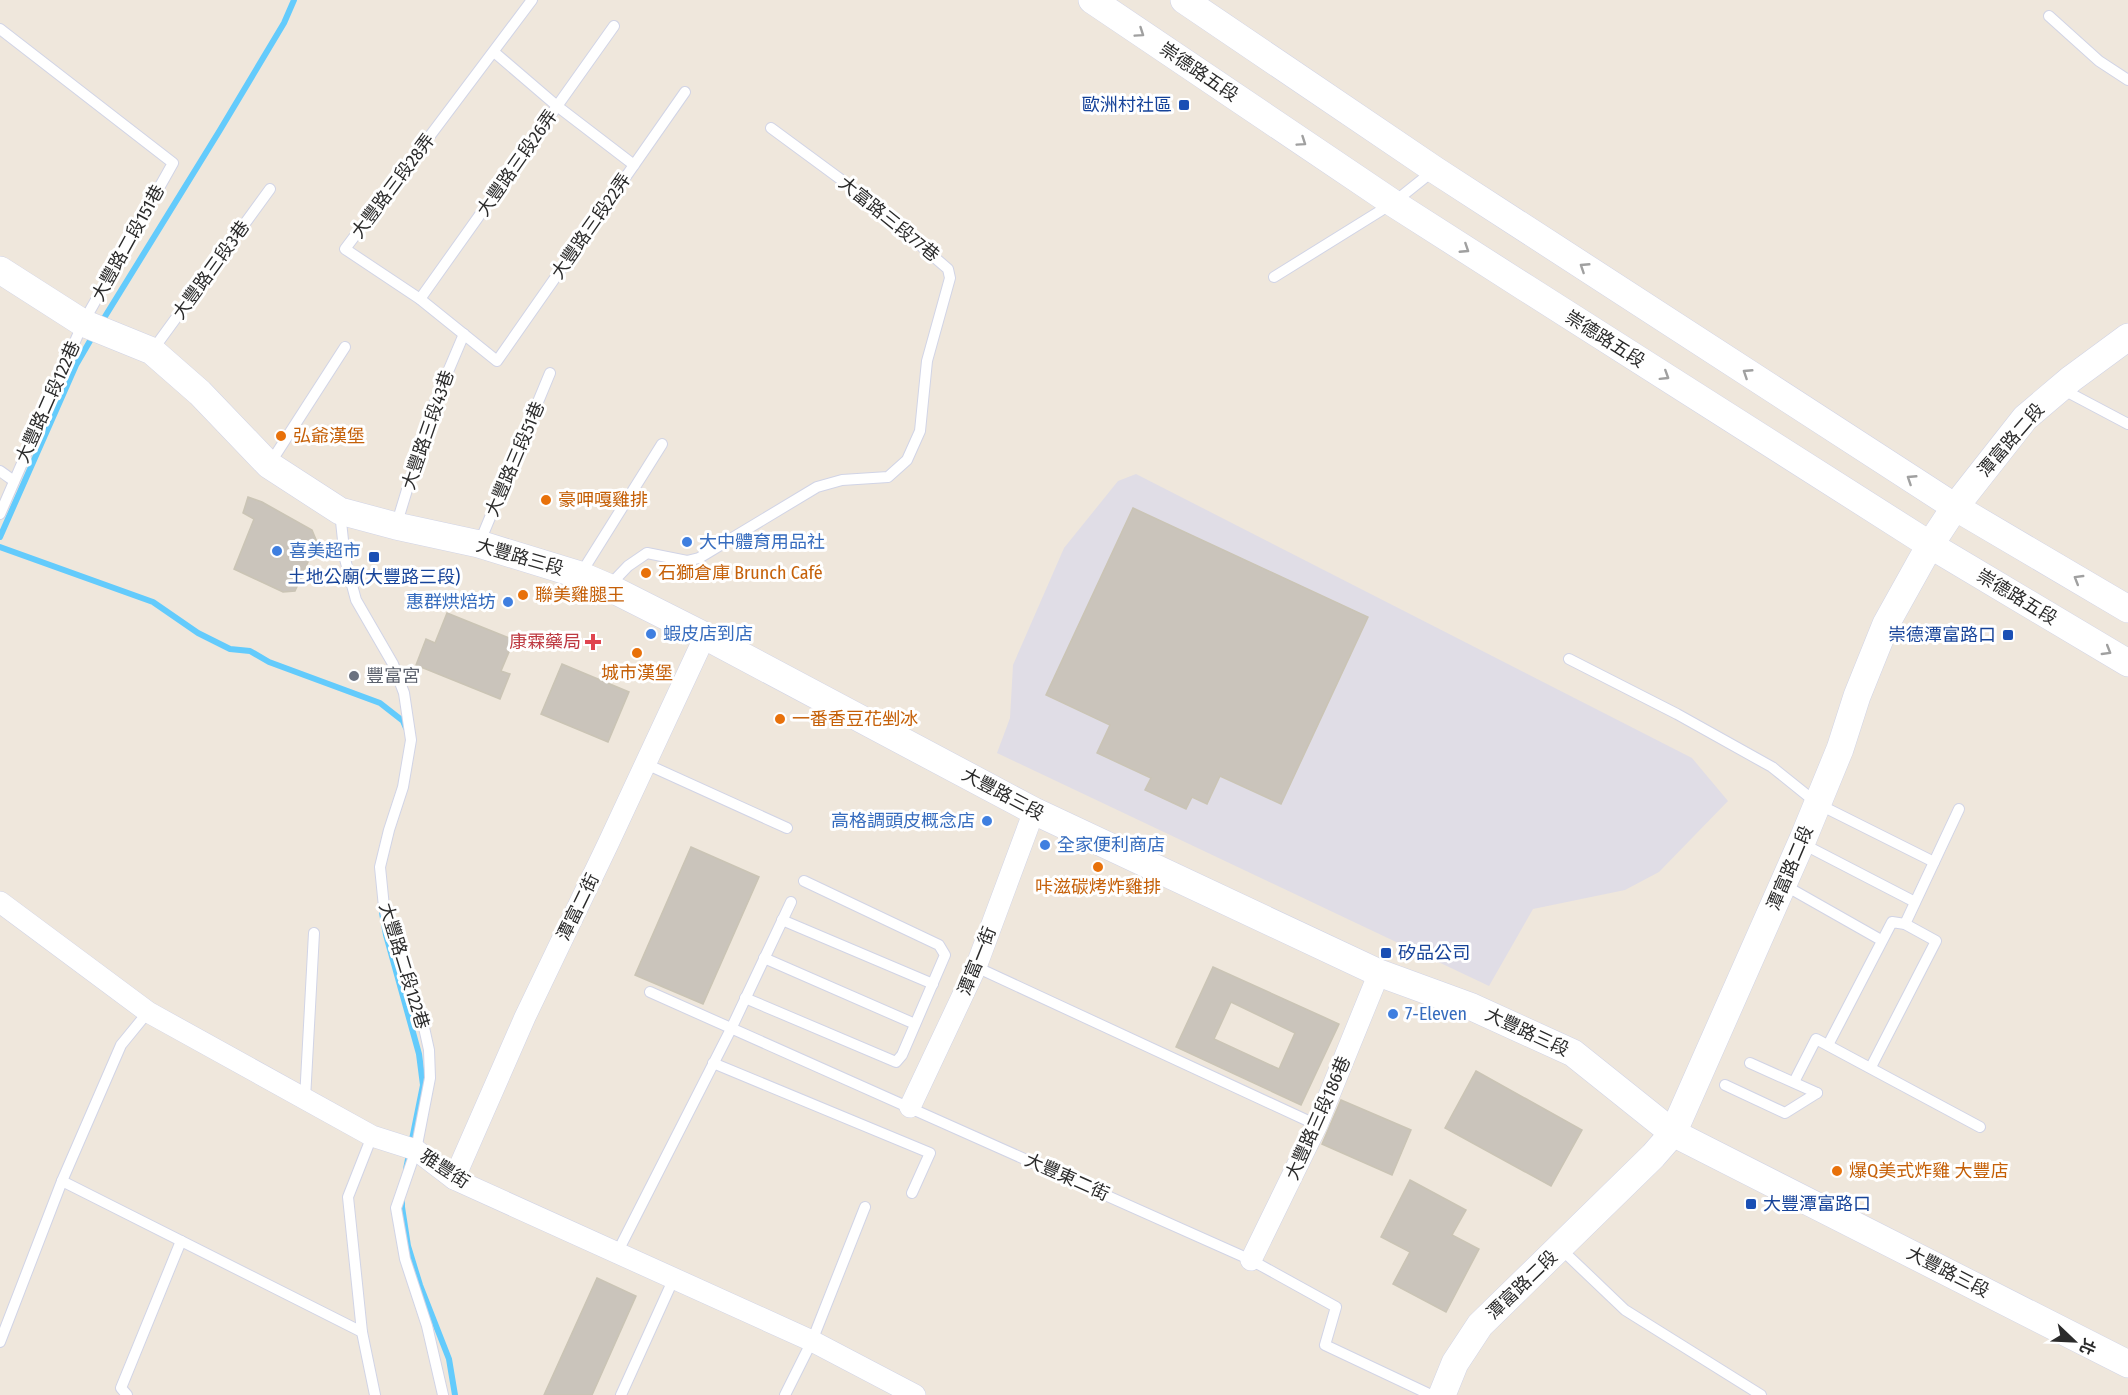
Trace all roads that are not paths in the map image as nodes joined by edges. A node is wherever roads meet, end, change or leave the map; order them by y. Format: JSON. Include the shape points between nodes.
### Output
{"nodes":[{"id":1,"x":532,"y":0,"type":"edge"},
{"id":2,"x":1092,"y":0,"type":"edge"},
{"id":3,"x":1184,"y":0,"type":"edge"},
{"id":4,"x":2049,"y":16,"type":"dead end"},
{"id":5,"x":614,"y":26,"type":"dead end"},
{"id":6,"x":0,"y":29,"type":"edge"},
{"id":7,"x":494,"y":52,"type":"junction"},
{"id":8,"x":2128,"y":80,"type":"edge"},
{"id":9,"x":685,"y":92,"type":"dead end"},
{"id":10,"x":557,"y":106,"type":"junction"},
{"id":11,"x":771,"y":128,"type":"dead end"},
{"id":12,"x":634,"y":165,"type":"junction"},
{"id":13,"x":1435,"y":170,"type":"junction"},
{"id":14,"x":270,"y":189,"type":"dead end"},
{"id":15,"x":1393,"y":203,"type":"junction"},
{"id":16,"x":0,"y":270,"type":"edge"},
{"id":17,"x":1274,"y":277,"type":"dead end"},
{"id":18,"x":420,"y":300,"type":"junction"},
{"id":19,"x":83,"y":322,"type":"junction"},
{"id":20,"x":464,"y":334,"type":"junction"},
{"id":21,"x":2128,"y":337,"type":"edge"},
{"id":22,"x":345,"y":347,"type":"dead end"},
{"id":23,"x":152,"y":351,"type":"junction"},
{"id":24,"x":497,"y":361,"type":"joint"},
{"id":25,"x":550,"y":373,"type":"dead end"},
{"id":26,"x":2060,"y":388,"type":"junction"},
{"id":27,"x":2128,"y":424,"type":"edge"},
{"id":28,"x":662,"y":444,"type":"dead end"},
{"id":29,"x":269,"y":465,"type":"junction"},
{"id":30,"x":0,"y":471,"type":"edge"},
{"id":31,"x":14,"y":480,"type":"junction"},
{"id":32,"x":1954,"y":507,"type":"junction"},
{"id":33,"x":340,"y":511,"type":"junction"},
{"id":34,"x":0,"y":514,"type":"edge"},
{"id":35,"x":396,"y":526,"type":"junction"},
{"id":36,"x":479,"y":544,"type":"junction"},
{"id":37,"x":1930,"y":545,"type":"junction"},
{"id":38,"x":580,"y":575,"type":"junction"},
{"id":39,"x":608,"y":587,"type":"junction"},
{"id":40,"x":2128,"y":609,"type":"edge"},
{"id":41,"x":705,"y":636,"type":"junction"},
{"id":42,"x":1569,"y":659,"type":"dead end"},
{"id":43,"x":2128,"y":663,"type":"edge"},
{"id":44,"x":646,"y":764,"type":"junction"},
{"id":45,"x":1818,"y":804,"type":"junction"},
{"id":46,"x":1959,"y":809,"type":"dead end"},
{"id":47,"x":1034,"y":811,"type":"junction"},
{"id":48,"x":787,"y":828,"type":"dead end"},
{"id":49,"x":1801,"y":843,"type":"junction"},
{"id":50,"x":1934,"y":862,"type":"junction"},
{"id":51,"x":804,"y":881,"type":"dead end"},
{"id":52,"x":1784,"y":885,"type":"junction"},
{"id":53,"x":0,"y":902,"type":"edge"},
{"id":54,"x":791,"y":902,"type":"dead end"},
{"id":55,"x":1915,"y":902,"type":"junction"},
{"id":56,"x":782,"y":920,"type":"junction"},
{"id":57,"x":1905,"y":924,"type":"junction"},
{"id":58,"x":314,"y":933,"type":"dead end"},
{"id":59,"x":1881,"y":940,"type":"junction"},
{"id":60,"x":764,"y":958,"type":"junction"},
{"id":61,"x":976,"y":967,"type":"junction"},
{"id":62,"x":1379,"y":973,"type":"junction"},
{"id":63,"x":933,"y":984,"type":"junction"},
{"id":64,"x":650,"y":992,"type":"dead end"},
{"id":65,"x":746,"y":998,"type":"junction"},
{"id":66,"x":148,"y":1012,"type":"junction"},
{"id":67,"x":915,"y":1024,"type":"junction"},
{"id":68,"x":731,"y":1029,"type":"junction"},
{"id":69,"x":1828,"y":1045,"type":"junction"},
{"id":70,"x":713,"y":1063,"type":"junction"},
{"id":71,"x":1750,"y":1063,"type":"dead end"},
{"id":72,"x":1870,"y":1067,"type":"junction"},
{"id":73,"x":1794,"y":1082,"type":"junction"},
{"id":74,"x":1725,"y":1085,"type":"dead end"},
{"id":75,"x":305,"y":1098,"type":"junction"},
{"id":76,"x":910,"y":1107,"type":"junction"},
{"id":77,"x":1317,"y":1125,"type":"junction"},
{"id":78,"x":1980,"y":1127,"type":"dead end"},
{"id":79,"x":1673,"y":1133,"type":"junction"},
{"id":80,"x":372,"y":1136,"type":"junction"},
{"id":81,"x":416,"y":1150,"type":"junction"},
{"id":82,"x":454,"y":1179,"type":"junction"},
{"id":83,"x":62,"y":1181,"type":"junction"},
{"id":84,"x":912,"y":1193,"type":"dead end"},
{"id":85,"x":865,"y":1207,"type":"dead end"},
{"id":86,"x":181,"y":1241,"type":"junction"},
{"id":87,"x":1560,"y":1248,"type":"junction"},
{"id":88,"x":617,"y":1253,"type":"junction"},
{"id":89,"x":1251,"y":1260,"type":"junction"},
{"id":90,"x":674,"y":1278,"type":"junction"},
{"id":91,"x":362,"y":1332,"type":"junction"},
{"id":92,"x":812,"y":1341,"type":"junction"},
{"id":93,"x":0,"y":1342,"type":"edge"},
{"id":94,"x":2128,"y":1364,"type":"edge"},
{"id":95,"x":127,"y":1395,"type":"edge"},
{"id":96,"x":375,"y":1395,"type":"edge"},
{"id":97,"x":443,"y":1395,"type":"edge"},
{"id":98,"x":621,"y":1395,"type":"edge"},
{"id":99,"x":785,"y":1395,"type":"edge"},
{"id":100,"x":915,"y":1395,"type":"edge"},
{"id":101,"x":1431,"y":1395,"type":"edge"},
{"id":102,"x":1442,"y":1395,"type":"edge"},
{"id":103,"x":1761,"y":1395,"type":"edge"}],
"edges":[{"from":1,"to":7,"type":"lane","name":"大豐路三段28弄"},
{"from":2,"to":15,"type":"street","name":"崇德路五段","one_way":true},
{"from":3,"to":13,"type":"street"},
{"from":4,"to":8,"type":"lane","via":[[2099,61]]},
{"from":5,"to":10,"type":"lane","name":"大豐路三段26弄"},
{"from":6,"to":19,"type":"lane","name":"大豐路二段151巷","via":[[173,163]]},
{"from":7,"to":10,"type":"lane"},
{"from":7,"to":18,"type":"lane","name":"大豐路三段28弄","via":[[345,249]]},
{"from":9,"to":12,"type":"lane","name":"大豐路三段22弄"},
{"from":10,"to":12,"type":"lane"},
{"from":10,"to":18,"type":"lane","name":"大豐路三段26弄"},
{"from":11,"to":39,"type":"lane","name":"大富路三段77巷","via":[[862,195],[948,269],[950,278],[927,361],[920,431],[907,460],[888,477],[842,480],[818,487],[699,558],[687,561],[647,553]]},
{"from":12,"to":24,"type":"lane","name":"大豐路三段22弄"},
{"from":13,"to":15,"type":"lane"},
{"from":32,"to":13,"type":"street","one_way":true},
{"from":14,"to":23,"type":"lane","name":"大豐路三段3巷"},
{"from":15,"to":17,"type":"lane"},
{"from":15,"to":37,"type":"street","name":"崇德路五段","one_way":true},
{"from":16,"to":19,"type":"street","name":"大豐路三段"},
{"from":18,"to":20,"type":"lane","name":"大豐路三段28弄"},
{"from":19,"to":23,"type":"street","name":"大豐路三段"},
{"from":19,"to":31,"type":"lane","name":"大豐路二段122巷"},
{"from":20,"to":24,"type":"lane","name":"大豐路三段28弄"},
{"from":20,"to":35,"type":"lane","name":"大豐路三段43巷","via":[[430,414]]},
{"from":21,"to":26,"type":"street","name":"潭富路二段"},
{"from":22,"to":29,"type":"lane"},
{"from":23,"to":29,"type":"street","name":"大豐路三段","via":[[200,393]]},
{"from":25,"to":36,"type":"lane","name":"大豐路三段51巷"},
{"from":26,"to":27,"type":"lane"},
{"from":26,"to":32,"type":"street","name":"潭富路二段","via":[[2025,418]]},
{"from":28,"to":38,"type":"lane"},
{"from":29,"to":33,"type":"street","name":"大豐路三段"},
{"from":30,"to":31,"type":"lane"},
{"from":31,"to":34,"type":"lane","name":"大豐路二段122巷"},
{"from":32,"to":37,"type":"street","name":"潭富路二段"},
{"from":40,"to":32,"type":"street","one_way":true},
{"from":33,"to":35,"type":"street","name":"大豐路三段"},
{"from":33,"to":81,"type":"lane","name":"大豐路二段122巷","via":[[345,559],[356,600],[393,664],[404,693],[411,740],[403,788],[380,867],[384,907],[421,1014],[429,1050],[430,1078]]},
{"from":35,"to":36,"type":"street","name":"大豐路三段"},
{"from":36,"to":38,"type":"street","name":"大豐路三段"},
{"from":37,"to":43,"type":"street","name":"崇德路五段","one_way":true},
{"from":37,"to":45,"type":"street","name":"潭富路二段","via":[[1886,624]]},
{"from":38,"to":39,"type":"street","name":"大豐路三段"},
{"from":39,"to":41,"type":"street","name":"大豐路三段"},
{"from":41,"to":44,"type":"street","name":"潭富二街"},
{"from":41,"to":47,"type":"street","name":"大豐路三段"},
{"from":42,"to":45,"type":"lane","via":[[1772,767]]},
{"from":44,"to":48,"type":"lane"},
{"from":44,"to":82,"type":"street","name":"潭富二街","via":[[525,1017]]},
{"from":45,"to":49,"type":"street","name":"潭富路二段"},
{"from":45,"to":50,"type":"lane"},
{"from":46,"to":50,"type":"lane"},
{"from":47,"to":61,"type":"street","name":"潭富一街"},
{"from":47,"to":62,"type":"street","name":"大豐路三段"},
{"from":49,"to":52,"type":"street","name":"潭富路二段"},
{"from":49,"to":55,"type":"lane"},
{"from":50,"to":55,"type":"lane"},
{"from":51,"to":63,"type":"lane","via":[[939,945],[945,955]]},
{"from":52,"to":59,"type":"lane"},
{"from":52,"to":79,"type":"street","name":"潭富路二段"},
{"from":53,"to":66,"type":"street","name":"雅豐街"},
{"from":54,"to":56,"type":"lane"},
{"from":55,"to":57,"type":"lane"},
{"from":56,"to":60,"type":"lane"},
{"from":56,"to":63,"type":"lane"},
{"from":57,"to":59,"type":"lane","via":[[1892,922]]},
{"from":57,"to":72,"type":"lane","via":[[1936,941]]},
{"from":58,"to":75,"type":"lane"},
{"from":59,"to":69,"type":"lane"},
{"from":60,"to":65,"type":"lane"},
{"from":60,"to":67,"type":"lane"},
{"from":61,"to":76,"type":"street","name":"潭富一街"},
{"from":61,"to":77,"type":"lane"},
{"from":62,"to":77,"type":"street","name":"大豐路三段186巷"},
{"from":62,"to":79,"type":"street","name":"大豐路三段","via":[[1472,1007],[1573,1053]]},
{"from":63,"to":67,"type":"lane"},
{"from":64,"to":68,"type":"lane","name":"大豐東二街"},
{"from":65,"to":67,"type":"lane","via":[[896,1062]]},
{"from":65,"to":68,"type":"lane"},
{"from":66,"to":75,"type":"street","name":"雅豐街"},
{"from":66,"to":83,"type":"lane","via":[[121,1045]]},
{"from":68,"to":70,"type":"lane"},
{"from":68,"to":76,"type":"lane","name":"大豐東二街"},
{"from":69,"to":72,"type":"lane"},
{"from":69,"to":73,"type":"lane","via":[[1816,1040]]},
{"from":70,"to":84,"type":"lane","via":[[930,1153]]},
{"from":70,"to":88,"type":"lane"},
{"from":71,"to":73,"type":"lane"},
{"from":72,"to":78,"type":"lane"},
{"from":73,"to":74,"type":"lane","via":[[1817,1093],[1785,1113]]},
{"from":75,"to":80,"type":"street","name":"雅豐街"},
{"from":76,"to":89,"type":"lane","name":"大豐東二街"},
{"from":77,"to":89,"type":"street","name":"大豐路三段186巷"},
{"from":79,"to":87,"type":"street","name":"潭富路二段"},
{"from":79,"to":94,"type":"street","name":"大豐路三段"},
{"from":80,"to":81,"type":"street","name":"雅豐街"},
{"from":80,"to":91,"type":"lane","via":[[348,1197]]},
{"from":81,"to":82,"type":"street","name":"雅豐街"},
{"from":81,"to":97,"type":"lane","name":"大豐路二段122巷","via":[[396,1208],[405,1259],[427,1326]]},
{"from":82,"to":88,"type":"street","name":"雅豐街"},
{"from":83,"to":86,"type":"lane"},
{"from":83,"to":93,"type":"lane"},
{"from":85,"to":92,"type":"lane"},
{"from":86,"to":91,"type":"lane"},
{"from":86,"to":95,"type":"lane","via":[[121,1388]]},
{"from":87,"to":102,"type":"street","name":"潭富路二段","via":[[1479,1325],[1455,1363]]},
{"from":87,"to":103,"type":"lane","via":[[1625,1310]]},
{"from":88,"to":90,"type":"street","name":"雅豐街"},
{"from":89,"to":101,"type":"lane","name":"大豐東二街","via":[[1336,1307],[1325,1345]]},
{"from":90,"to":92,"type":"street","name":"雅豐街"},
{"from":90,"to":98,"type":"lane"},
{"from":91,"to":96,"type":"lane"},
{"from":92,"to":99,"type":"lane"},
{"from":92,"to":100,"type":"street","name":"雅豐街"}]}
